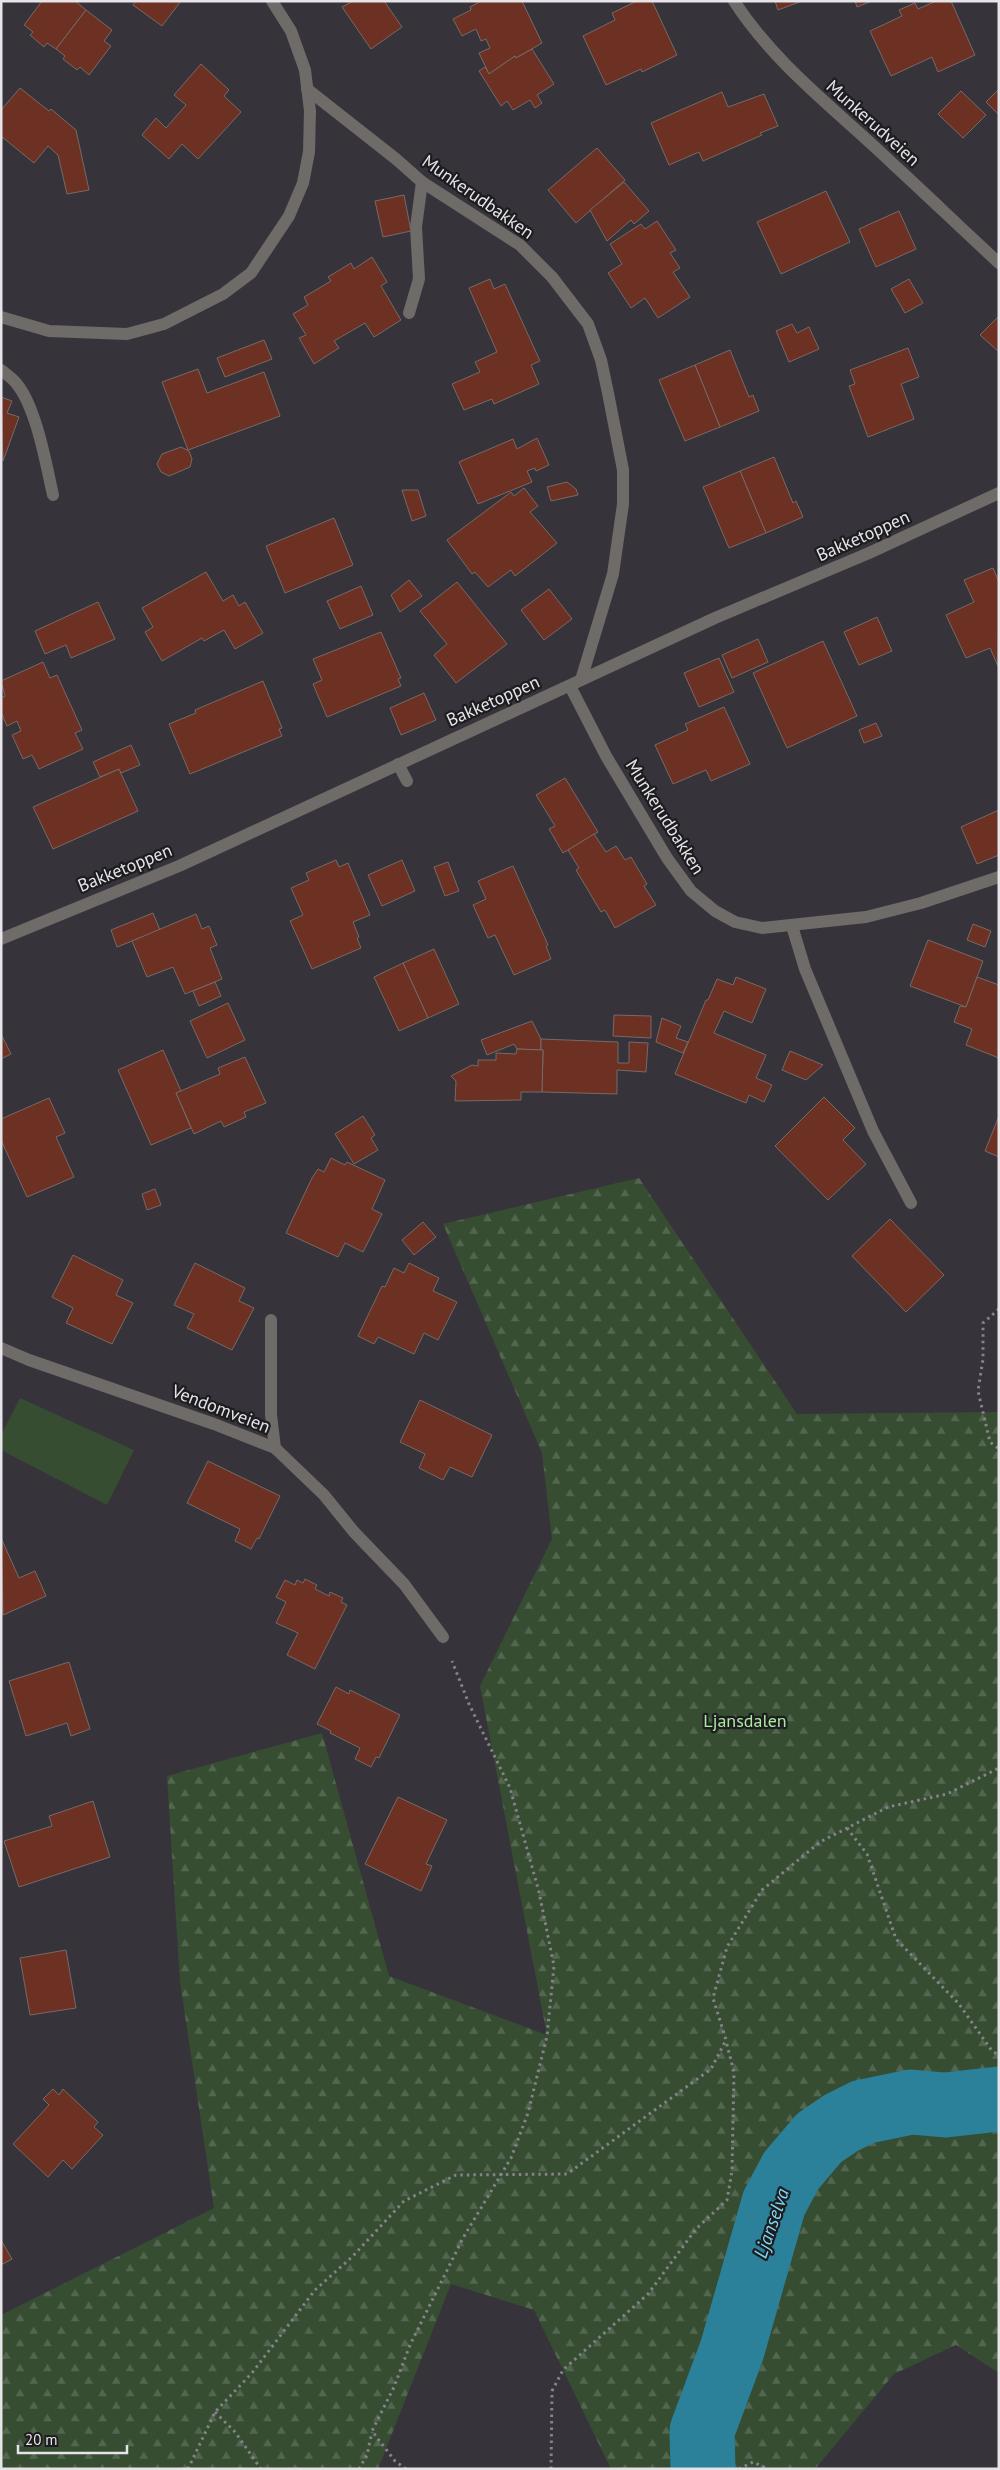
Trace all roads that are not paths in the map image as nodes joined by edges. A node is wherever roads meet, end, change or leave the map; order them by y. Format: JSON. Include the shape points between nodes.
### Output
{"nodes":[{"id":1,"x":272,"y":1,"type":"edge"},
{"id":2,"x":734,"y":1,"type":"edge"},
{"id":3,"x":307,"y":89,"type":"junction"},
{"id":4,"x":422,"y":182,"type":"junction"},
{"id":5,"x":999,"y":263,"type":"edge"},
{"id":6,"x":409,"y":313,"type":"dead end"},
{"id":7,"x":1,"y":317,"type":"edge"},
{"id":8,"x":1,"y":370,"type":"edge"},
{"id":9,"x":999,"y":493,"type":"edge"},
{"id":10,"x":53,"y":495,"type":"dead end"},
{"id":11,"x":582,"y":680,"type":"junction"},
{"id":12,"x":570,"y":686,"type":"junction"},
{"id":13,"x":398,"y":764,"type":"junction"},
{"id":14,"x":407,"y":781,"type":"dead end"},
{"id":15,"x":999,"y":877,"type":"edge"},
{"id":16,"x":792,"y":926,"type":"junction"},
{"id":17,"x":1,"y":939,"type":"edge"},
{"id":18,"x":911,"y":1203,"type":"dead end"},
{"id":19,"x":271,"y":1320,"type":"dead end"},
{"id":20,"x":1,"y":1348,"type":"edge"},
{"id":21,"x":275,"y":1448,"type":"junction"},
{"id":22,"x":443,"y":1637,"type":"road end"}],
"edges":[{"from":1,"to":3,"type":"street","via":[[291,31]]},
{"from":2,"to":5,"type":"street","name":"Munkerudveien","via":[[785,66]]},
{"from":3,"to":4,"type":"street","name":"Munkerudbakken"},
{"from":3,"to":7,"type":"street","via":[[309,152],[303,183],[289,216],[252,273],[223,294],[164,324],[127,334],[49,332]]},
{"from":4,"to":6,"type":"street","via":[[416,227],[419,279]]},
{"from":4,"to":11,"type":"street","name":"Munkerudbakken","via":[[520,245],[552,277],[588,324],[600,360],[623,470],[623,504],[612,574]]},
{"from":8,"to":10,"type":"street","via":[[16,382],[24,395],[41,443]]},
{"from":9,"to":11,"type":"street","name":"Bakketoppen"},
{"from":11,"to":12,"type":"street","name":"Bakketoppen"},
{"from":12,"to":13,"type":"street","name":"Bakketoppen"},
{"from":12,"to":16,"type":"street","name":"Munkerudbakken","via":[[606,756],[666,858],[691,892],[735,922],[762,928]]},
{"from":13,"to":14,"type":"street"},
{"from":13,"to":17,"type":"street","name":"Bakketoppen","via":[[179,866]]},
{"from":15,"to":16,"type":"street","name":"Munkerudbakken","via":[[866,917]]},
{"from":16,"to":18,"type":"street","via":[[804,970],[873,1131]]},
{"from":19,"to":21,"type":"street","via":[[271,1415]]},
{"from":20,"to":21,"type":"street","name":"Vendomveien"},
{"from":21,"to":22,"type":"street","name":"Vendomveien","via":[[324,1495],[404,1584]]}]}
